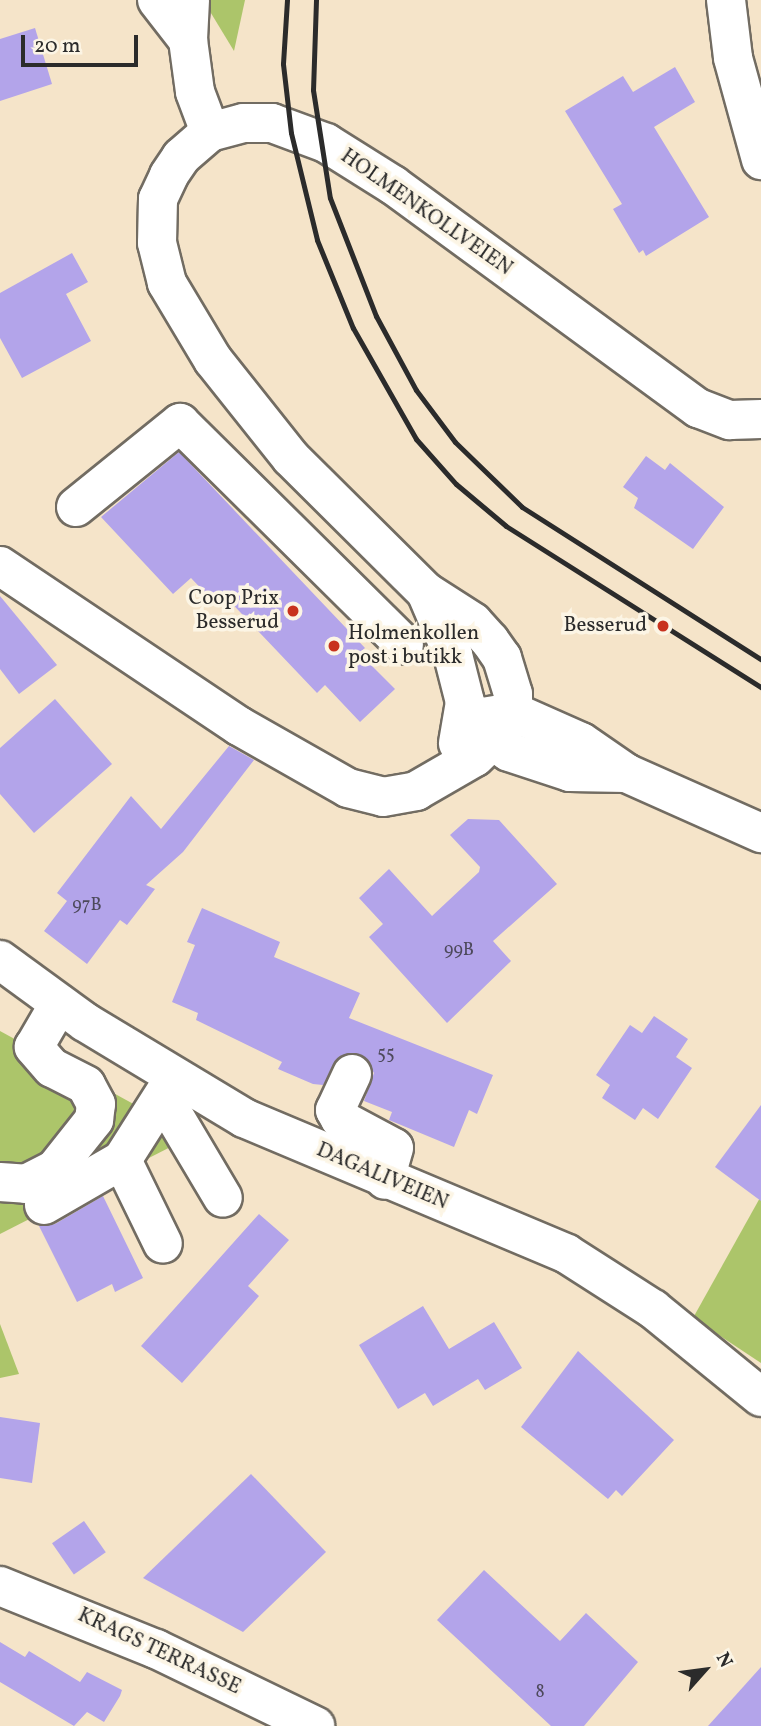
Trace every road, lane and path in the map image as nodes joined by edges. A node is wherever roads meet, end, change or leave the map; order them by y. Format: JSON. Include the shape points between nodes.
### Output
{"nodes":[{"id":1,"x":157,"y":0,"type":"edge"},
{"id":2,"x":190,"y":0,"type":"edge"},
{"id":3,"x":726,"y":0,"type":"edge"},
{"id":4,"x":188,"y":40,"type":"junction"},
{"id":5,"x":210,"y":132,"type":"junction"},
{"id":6,"x":761,"y":160,"type":"edge"},
{"id":7,"x":761,"y":419,"type":"edge"},
{"id":8,"x":76,"y":507,"type":"dead end"},
{"id":9,"x":360,"y":526,"type":"junction"},
{"id":10,"x":320,"y":562,"type":"junction"},
{"id":11,"x":0,"y":566,"type":"edge"},
{"id":12,"x":426,"y":592,"type":"junction"},
{"id":13,"x":404,"y":645,"type":"dead end"},
{"id":14,"x":513,"y":712,"type":"junction"},
{"id":15,"x":478,"y":731,"type":"junction"},
{"id":16,"x":626,"y":774,"type":"junction"},
{"id":17,"x":761,"y":833,"type":"edge"},
{"id":18,"x":6,"y":977,"type":"edge"},
{"id":19,"x":59,"y":1004,"type":"junction"},
{"id":20,"x":352,"y":1074,"type":"dead end"},
{"id":21,"x":168,"y":1088,"type":"junction"},
{"id":22,"x":122,"y":1160,"type":"junction"},
{"id":23,"x":385,"y":1180,"type":"junction"},
{"id":24,"x":0,"y":1182,"type":"edge"},
{"id":25,"x":223,"y":1198,"type":"dead end"},
{"id":26,"x":44,"y":1205,"type":"dead end"},
{"id":27,"x":163,"y":1244,"type":"dead end"},
{"id":28,"x":761,"y":1397,"type":"edge"},
{"id":29,"x":0,"y":1586,"type":"edge"},
{"id":30,"x":315,"y":1726,"type":"edge"}],
"edges":[{"from":1,"to":4,"type":"main road"},
{"from":2,"to":4,"type":"main road"},
{"from":3,"to":6,"type":"main road","via":[[733,58]]},
{"from":4,"to":5,"type":"main road","via":[[195,92]]},
{"from":5,"to":7,"type":"main road","name":"HOLMENKOLLVEIEN","via":[[244,123],[272,124],[326,143],[393,185],[698,408],[730,420]]},
{"from":5,"to":9,"type":"main road","name":"HOLMENKOLLVEIEN","via":[[181,157],[158,199],[156,243],[167,283],[213,360],[291,458]]},
{"from":8,"to":10,"type":"main road","via":[[180,423]]},
{"from":9,"to":10,"type":"main road"},
{"from":9,"to":12,"type":"main road","name":"HOLMENKOLLVEIEN"},
{"from":10,"to":13,"type":"main road"},
{"from":11,"to":15,"type":"main road","via":[[249,733],[348,788],[402,796],[447,772]]},
{"from":12,"to":14,"type":"main road","name":"HOLMENKOLLVEIEN","via":[[473,622],[490,641],[511,679]]},
{"from":12,"to":15,"type":"main road","name":"HOLMENKOLLVEIEN"},
{"from":14,"to":15,"type":"main road"},
{"from":14,"to":16,"type":"main road","via":[[581,742]]},
{"from":15,"to":16,"type":"main road","via":[[570,772]]},
{"from":16,"to":17,"type":"main road"},
{"from":18,"to":19,"type":"main road","name":"DAGALIVEIEN"},
{"from":19,"to":21,"type":"main road","name":"DAGALIVEIEN"},
{"from":19,"to":24,"type":"main road","via":[[34,1047],[52,1068],[86,1085],[96,1104],[94,1120],[55,1168],[26,1184]]},
{"from":20,"to":23,"type":"main road","via":[[335,1110],[340,1119],[394,1148]]},
{"from":21,"to":22,"type":"main road"},
{"from":21,"to":23,"type":"main road","name":"DAGALIVEIEN"},
{"from":21,"to":25,"type":"main road"},
{"from":22,"to":26,"type":"main road"},
{"from":22,"to":27,"type":"main road"},
{"from":23,"to":28,"type":"main road","name":"DAGALIVEIEN","via":[[567,1254],[653,1309]]},
{"from":29,"to":30,"type":"main road","name":"KRAGS TERRASSE","via":[[156,1649]]}]}
